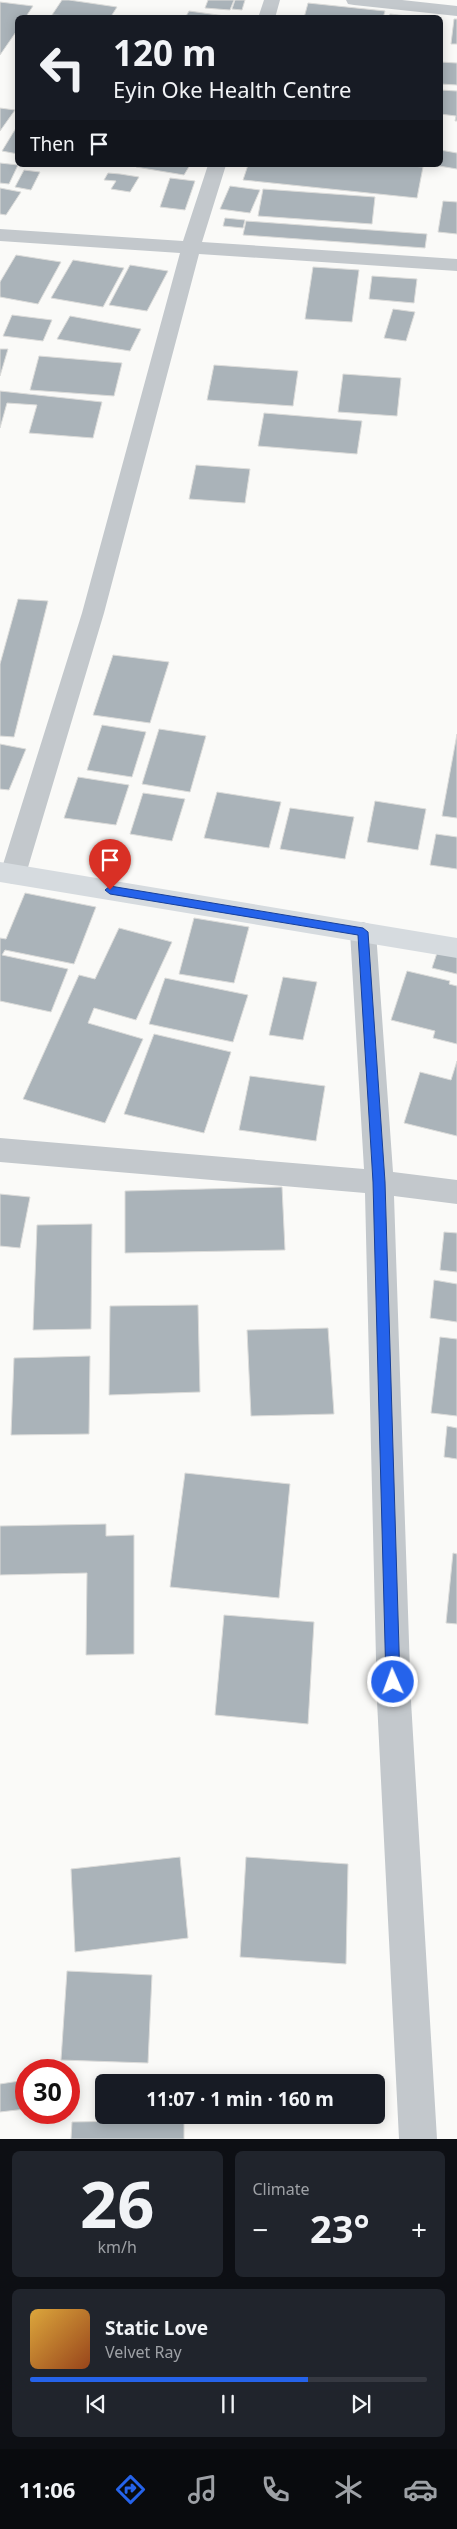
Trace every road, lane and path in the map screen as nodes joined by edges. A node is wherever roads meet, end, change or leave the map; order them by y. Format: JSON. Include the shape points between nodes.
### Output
{"nodes":[{"id":1,"x":272,"y":0,"type":"edge"},
{"id":2,"x":354,"y":0,"type":"edge"},
{"id":3,"x":457,"y":11,"type":"edge"},
{"id":4,"x":267,"y":15,"type":"edge"},
{"id":5,"x":216,"y":167,"type":"edge"},
{"id":6,"x":0,"y":235,"type":"edge"},
{"id":7,"x":191,"y":246,"type":"junction"},
{"id":8,"x":457,"y":265,"type":"edge"},
{"id":9,"x":6,"y":873,"type":"edge"},
{"id":10,"x":363,"y":932,"type":"junction"},
{"id":11,"x":457,"y":948,"type":"edge"},
{"id":12,"x":0,"y":1150,"type":"edge"},
{"id":13,"x":379,"y":1182,"type":"junction"},
{"id":14,"x":457,"y":1192,"type":"edge"},
{"id":15,"x":418,"y":2139,"type":"edge"}],
"edges":[{"from":1,"to":4,"type":"street"},
{"from":2,"to":3,"type":"street"},
{"from":5,"to":7,"type":"street"},
{"from":6,"to":7,"type":"street"},
{"from":7,"to":8,"type":"street"},
{"from":7,"to":9,"type":"street","via":[[93,613]]},
{"from":9,"to":10,"type":"main road"},
{"from":10,"to":11,"type":"main road"},
{"from":10,"to":13,"type":"street"},
{"from":12,"to":13,"type":"street"},
{"from":13,"to":14,"type":"street"},
{"from":13,"to":15,"type":"street","via":[[394,1701]]}]}
